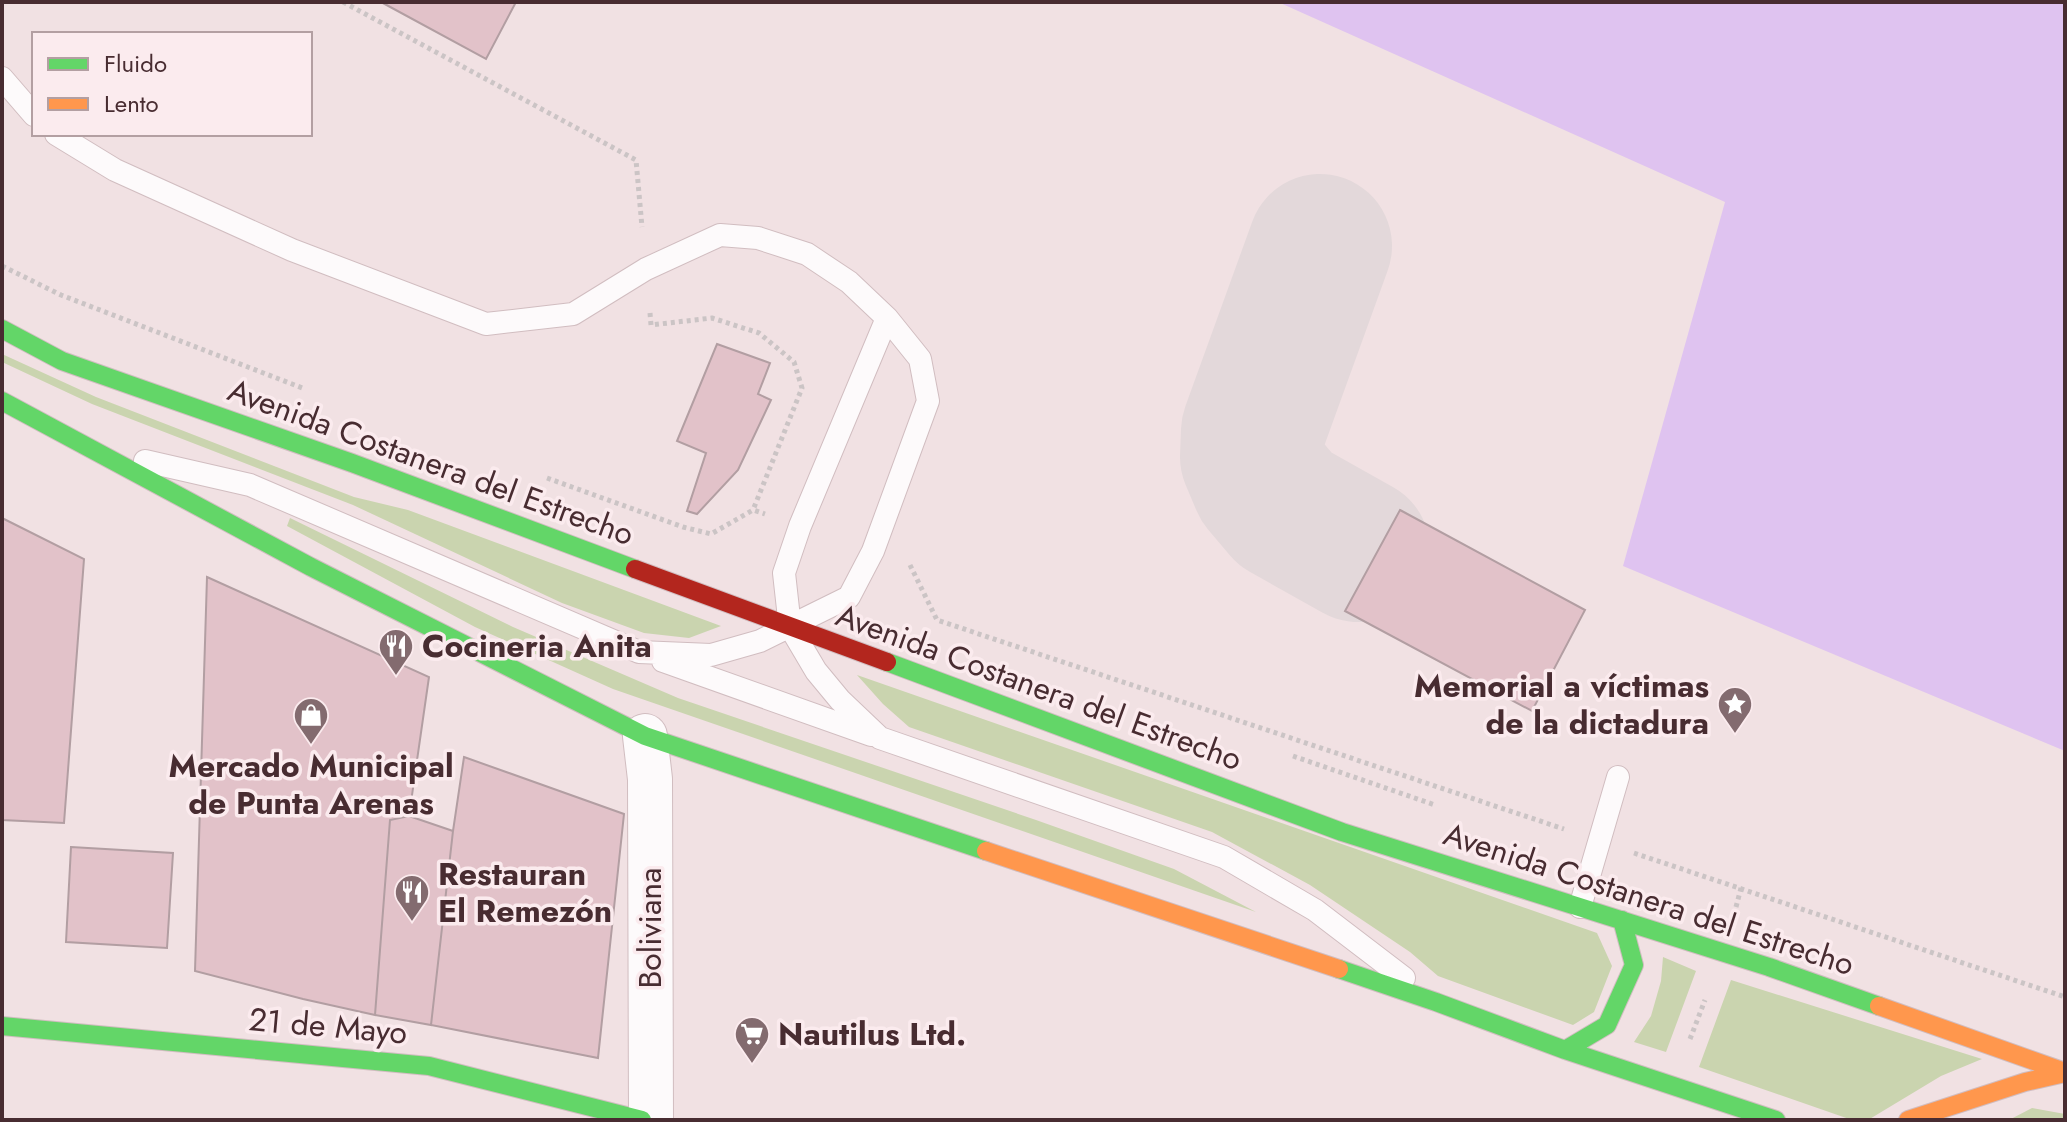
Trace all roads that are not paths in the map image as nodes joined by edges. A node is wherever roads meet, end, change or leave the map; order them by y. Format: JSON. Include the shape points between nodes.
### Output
{"nodes":[{"id":1,"x":2,"y":78,"type":"edge"},
{"id":2,"x":32,"y":113,"type":"edge"},
{"id":3,"x":59,"y":136,"type":"edge"},
{"id":4,"x":887,"y":318,"type":"junction"},
{"id":5,"x":2,"y":329,"type":"edge"},
{"id":6,"x":2,"y":401,"type":"edge"},
{"id":7,"x":89,"y":448,"type":"junction"},
{"id":8,"x":790,"y":627,"type":"junction"},
{"id":9,"x":639,"y":652,"type":"junction"},
{"id":10,"x":645,"y":736,"type":"junction"},
{"id":11,"x":880,"y":738,"type":"junction"},
{"id":12,"x":1618,"y":777,"type":"dead end"},
{"id":13,"x":1580,"y":907,"type":"junction"},
{"id":14,"x":1622,"y":920,"type":"junction"},
{"id":15,"x":1436,"y":1002,"type":"junction"},
{"id":16,"x":2,"y":1026,"type":"edge"},
{"id":17,"x":1565,"y":1050,"type":"junction"},
{"id":18,"x":2065,"y":1073,"type":"edge"},
{"id":19,"x":2025,"y":1082,"type":"junction"},
{"id":20,"x":642,"y":1120,"type":"edge"},
{"id":21,"x":651,"y":1120,"type":"edge"},
{"id":22,"x":1776,"y":1120,"type":"edge"},
{"id":23,"x":1908,"y":1120,"type":"edge"},
{"id":24,"x":1973,"y":1120,"type":"edge"}],
"edges":[{"from":1,"to":2,"type":"lane"},
{"from":3,"to":4,"type":"lane","via":[[115,170],[278,244],[486,324],[573,314],[646,269],[720,235],[758,238],[807,254],[849,282]]},
{"from":4,"to":8,"type":"lane","via":[[784,573]]},
{"from":4,"to":8,"type":"lane","via":[[920,359],[928,401],[873,551],[849,597]]},
{"from":5,"to":8,"type":"main road","name":"Avenida Costanera del Estrecho","via":[[62,361]]},
{"from":6,"to":7,"type":"main road"},
{"from":7,"to":9,"type":"lane","via":[[250,485]]},
{"from":7,"to":10,"type":"main road"},
{"from":8,"to":9,"type":"lane","via":[[711,655]]},
{"from":8,"to":11,"type":"lane","via":[[816,671]]},
{"from":8,"to":13,"type":"main road","name":"Avenida Costanera del Estrecho","via":[[1342,832]]},
{"from":9,"to":11,"type":"lane"},
{"from":10,"to":15,"type":"main road"},
{"from":10,"to":21,"type":"street","name":"Boliviana","via":[[650,779]]},
{"from":11,"to":15,"type":"lane","via":[[1224,857],[1315,910]]},
{"from":12,"to":13,"type":"lane"},
{"from":13,"to":14,"type":"main road","name":"Avenida Costanera del Estrecho"},
{"from":14,"to":17,"type":"main road","via":[[1634,965],[1607,1025]]},
{"from":14,"to":18,"type":"main road","name":"Avenida Costanera del Estrecho"},
{"from":15,"to":17,"type":"main road"},
{"from":16,"to":20,"type":"main road","name":"21 de Mayo","via":[[429,1066]]},
{"from":17,"to":22,"type":"main road"},
{"from":18,"to":19,"type":"main road"},
{"from":19,"to":23,"type":"main road"},
{"from":19,"to":24,"type":"main road","via":[[1982,1107]]}]}
